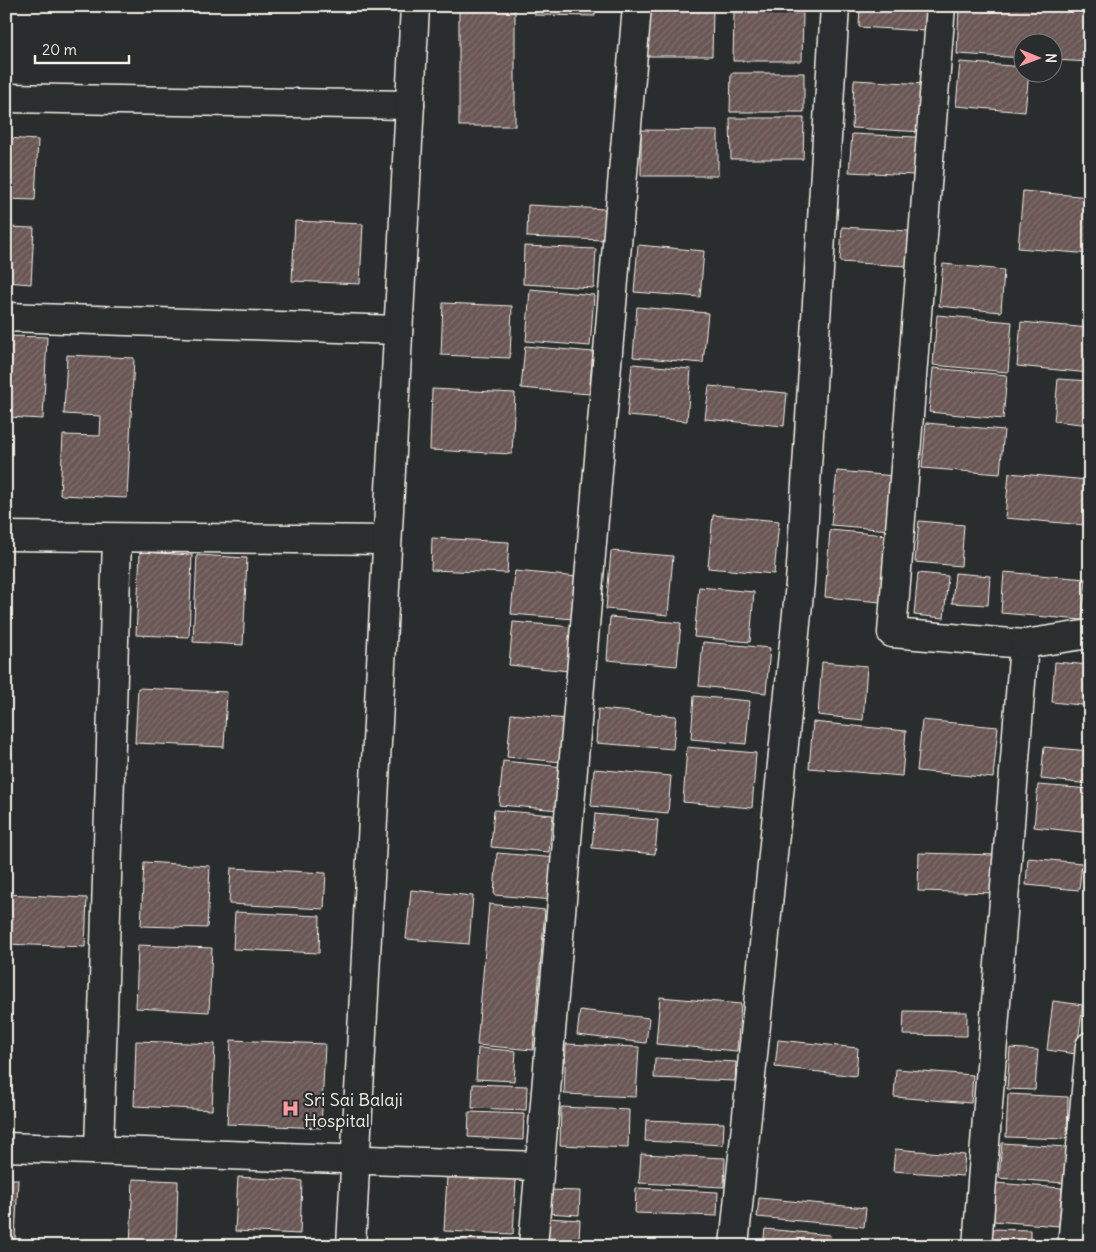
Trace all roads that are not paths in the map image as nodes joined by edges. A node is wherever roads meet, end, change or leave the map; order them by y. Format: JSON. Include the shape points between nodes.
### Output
{"nodes":[{"id":1,"x":415,"y":6,"type":"edge"},
{"id":2,"x":637,"y":6,"type":"edge"},
{"id":3,"x":835,"y":6,"type":"edge"},
{"id":4,"x":941,"y":6,"type":"edge"},
{"id":5,"x":6,"y":98,"type":"edge"},
{"id":6,"x":410,"y":105,"type":"junction"},
{"id":7,"x":6,"y":317,"type":"edge"},
{"id":8,"x":398,"y":330,"type":"junction"},
{"id":9,"x":6,"y":536,"type":"edge"},
{"id":10,"x":117,"y":539,"type":"junction"},
{"id":11,"x":387,"y":540,"type":"junction"},
{"id":12,"x":1090,"y":634,"type":"edge"},
{"id":13,"x":1024,"y":644,"type":"junction"},
{"id":14,"x":1090,"y":1046,"type":"edge"},
{"id":15,"x":6,"y":1148,"type":"edge"},
{"id":16,"x":99,"y":1150,"type":"junction"},
{"id":17,"x":355,"y":1158,"type":"junction"},
{"id":18,"x":538,"y":1166,"type":"junction"},
{"id":19,"x":351,"y":1246,"type":"edge"},
{"id":20,"x":533,"y":1246,"type":"edge"},
{"id":21,"x":734,"y":1246,"type":"edge"},
{"id":22,"x":977,"y":1246,"type":"edge"},
{"id":23,"x":1072,"y":1246,"type":"edge"}],
"edges":[{"from":1,"to":6,"type":"street"},
{"from":2,"to":18,"type":"street"},
{"from":3,"to":21,"type":"street","via":[[800,583]]},
{"from":4,"to":13,"type":"street","via":[[892,633]]},
{"from":5,"to":6,"type":"street"},
{"from":6,"to":8,"type":"street"},
{"from":7,"to":8,"type":"street"},
{"from":8,"to":11,"type":"street"},
{"from":9,"to":10,"type":"street"},
{"from":10,"to":11,"type":"street"},
{"from":10,"to":16,"type":"street"},
{"from":11,"to":17,"type":"street"},
{"from":12,"to":13,"type":"street"},
{"from":13,"to":22,"type":"street"},
{"from":14,"to":23,"type":"street"},
{"from":15,"to":16,"type":"street"},
{"from":16,"to":17,"type":"street"},
{"from":17,"to":18,"type":"street"},
{"from":17,"to":19,"type":"street"},
{"from":18,"to":20,"type":"street"}]}
